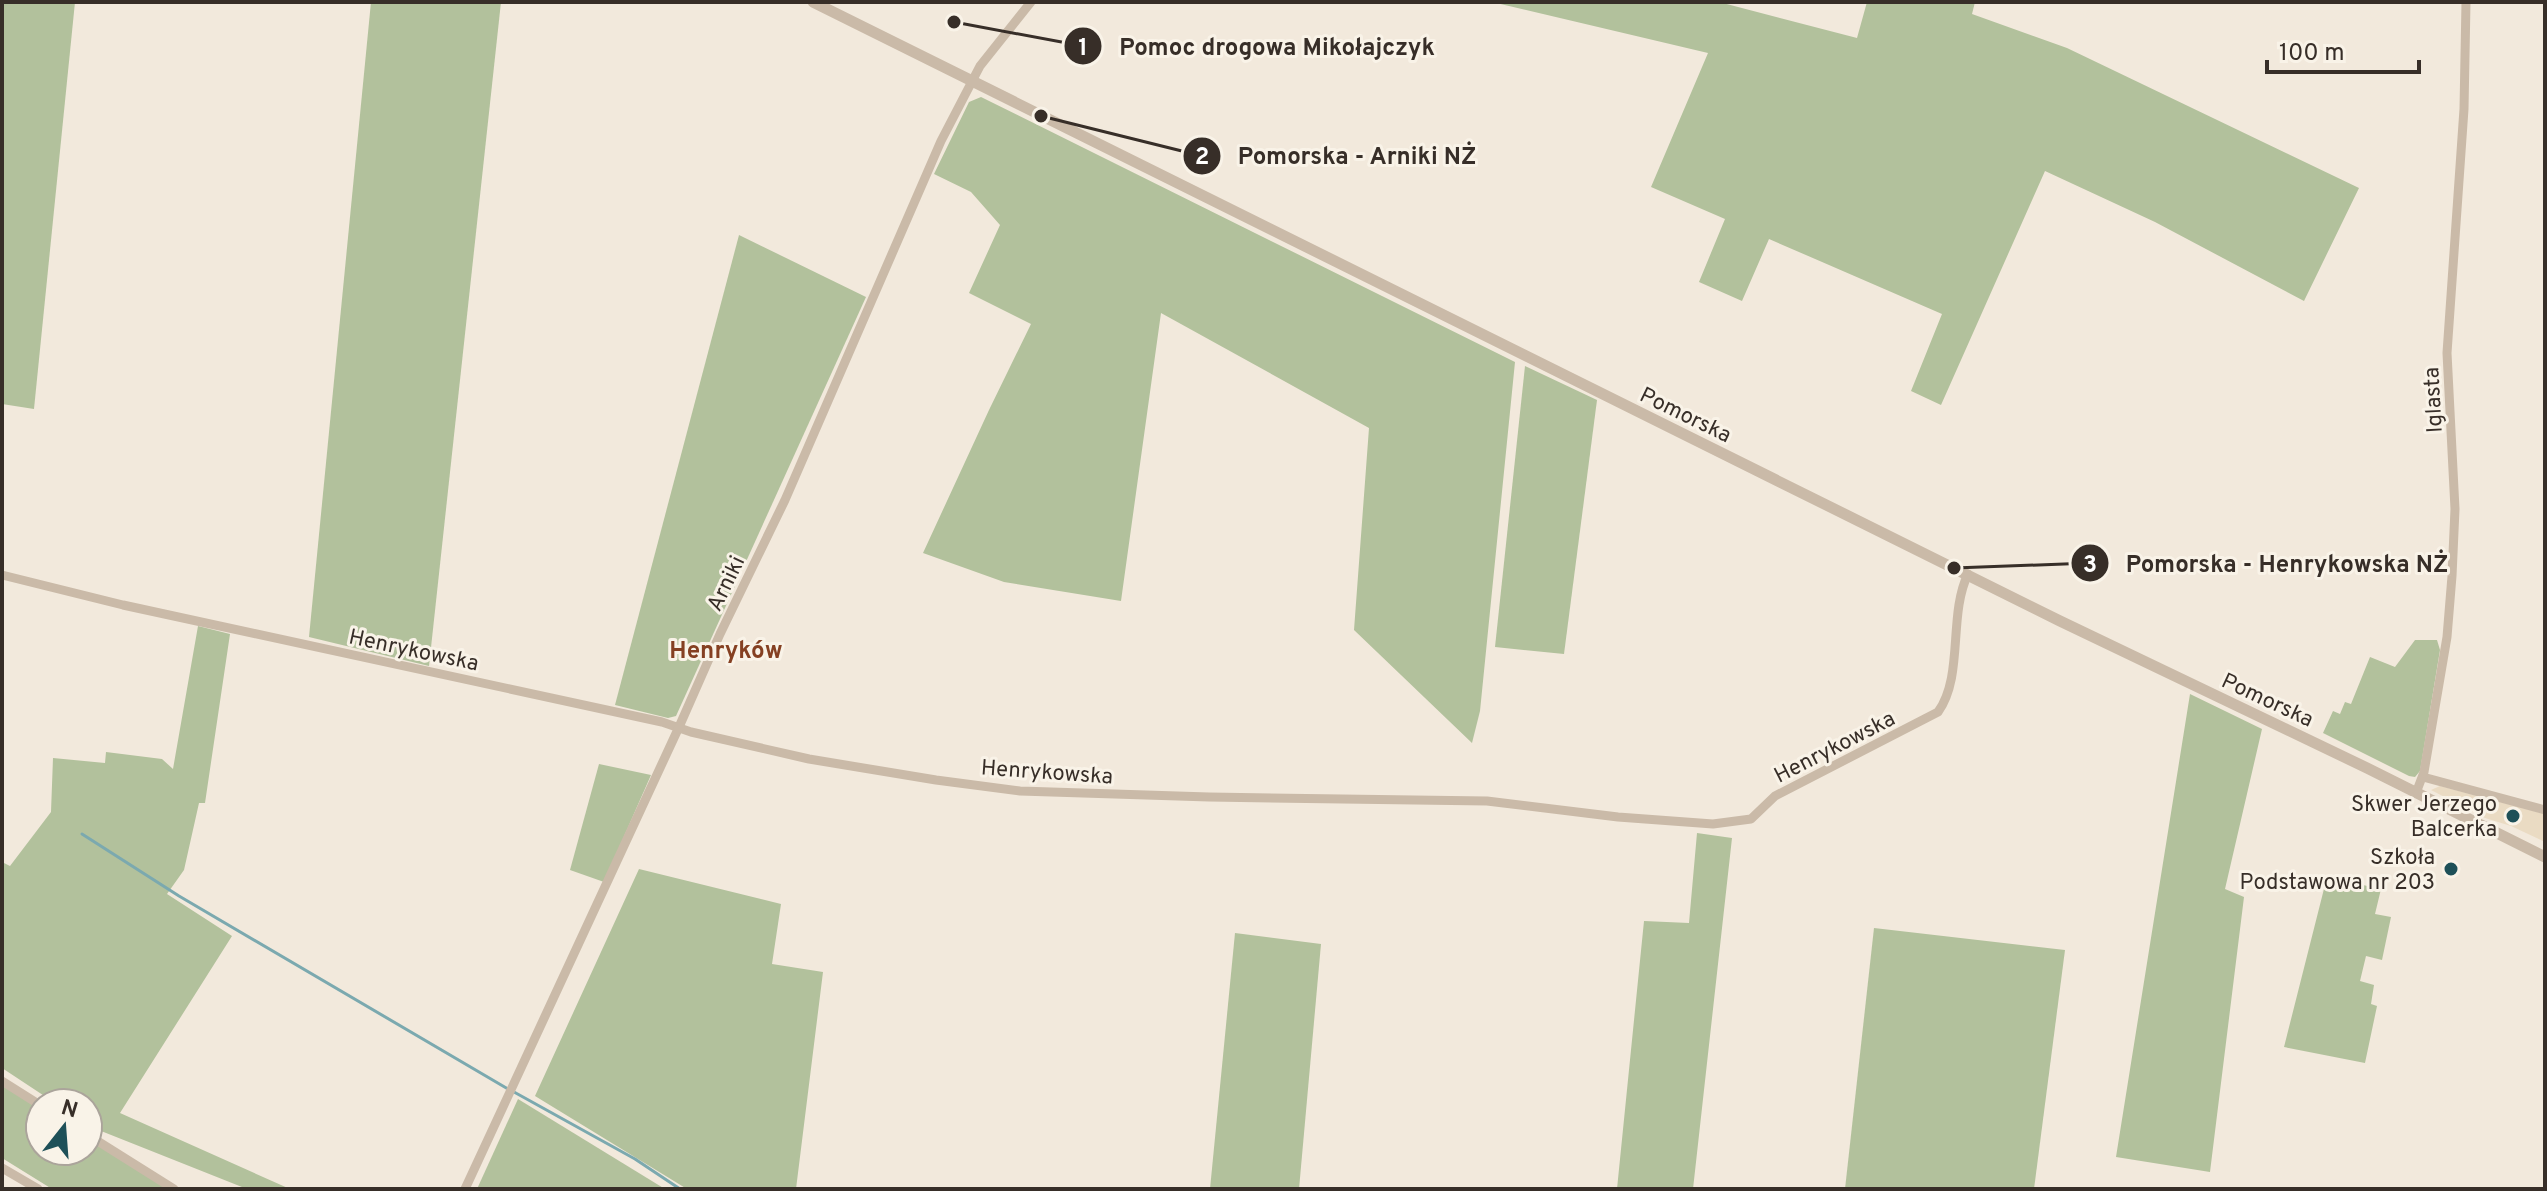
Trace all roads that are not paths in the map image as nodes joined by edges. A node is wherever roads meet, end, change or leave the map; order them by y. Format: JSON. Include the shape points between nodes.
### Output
{"nodes":[{"id":1,"x":813,"y":2,"type":"edge"},
{"id":2,"x":1031,"y":2,"type":"edge"},
{"id":3,"x":2466,"y":2,"type":"edge"},
{"id":4,"x":972,"y":82,"type":"junction"},
{"id":5,"x":1968,"y":574,"type":"junction"},
{"id":6,"x":2,"y":575,"type":"edge"},
{"id":7,"x":679,"y":727,"type":"junction"},
{"id":8,"x":2423,"y":777,"type":"junction"},
{"id":9,"x":2416,"y":793,"type":"junction"},
{"id":10,"x":2545,"y":810,"type":"edge"},
{"id":11,"x":2545,"y":857,"type":"edge"},
{"id":12,"x":2,"y":1081,"type":"edge"},
{"id":13,"x":24,"y":1095,"type":"edge"},
{"id":14,"x":104,"y":1146,"type":"edge"},
{"id":15,"x":2,"y":1168,"type":"edge"},
{"id":16,"x":168,"y":1188,"type":"edge"},
{"id":17,"x":38,"y":1189,"type":"edge"},
{"id":18,"x":465,"y":1189,"type":"edge"}],
"edges":[{"from":1,"to":4,"type":"street","name":"Pomorska"},
{"from":2,"to":4,"type":"street","name":"Arniki"},
{"from":3,"to":8,"type":"street","name":"Iglasta","via":[[2447,353],[2455,509],[2452,576]]},
{"from":4,"to":5,"type":"street","name":"Pomorska"},
{"from":4,"to":7,"type":"street","name":"Arniki"},
{"from":5,"to":7,"type":"street","name":"Henrykowska","via":[[1949,686],[1938,712],[1775,796],[1744,821],[1618,817],[1487,801],[1020,791],[809,759]]},
{"from":5,"to":9,"type":"street","name":"Pomorska"},
{"from":6,"to":7,"type":"street","name":"Henrykowska"},
{"from":7,"to":18,"type":"street","name":"Arniki"},
{"from":8,"to":9,"type":"street","name":"Iglasta"},
{"from":8,"to":10,"type":"street"},
{"from":9,"to":11,"type":"street","name":"Pomorska"},
{"from":12,"to":13,"type":"street"},
{"from":14,"to":16,"type":"street"},
{"from":15,"to":17,"type":"street"}]}
